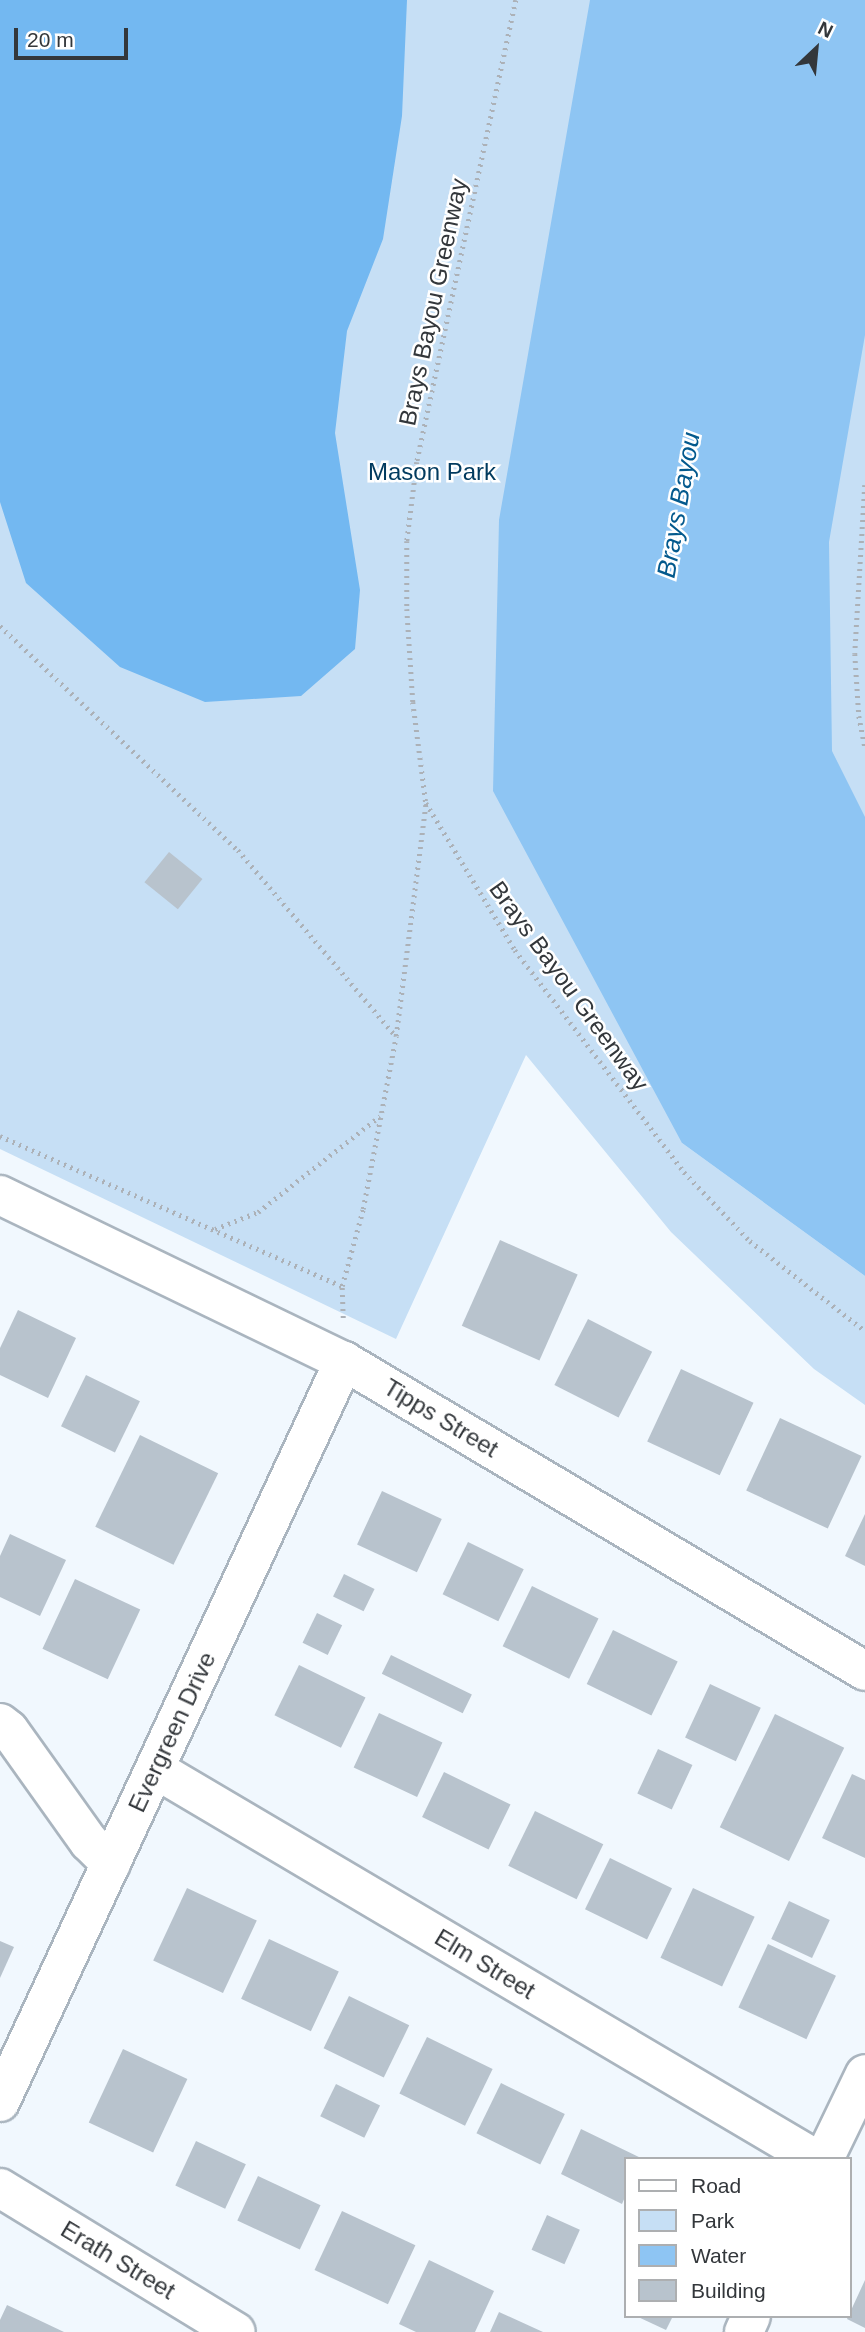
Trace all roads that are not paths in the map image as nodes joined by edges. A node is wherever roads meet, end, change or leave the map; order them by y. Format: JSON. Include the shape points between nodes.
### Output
{"nodes":[{"id":1,"x":0,"y":1195,"type":"edge"},
{"id":2,"x":344,"y":1361,"type":"junction"},
{"id":3,"x":865,"y":1671,"type":"edge"},
{"id":4,"x":0,"y":1723,"type":"edge"},
{"id":5,"x":155,"y":1769,"type":"junction"},
{"id":6,"x":111,"y":1864,"type":"junction"},
{"id":7,"x":865,"y":2074,"type":"edge"},
{"id":8,"x":0,"y":2102,"type":"edge"},
{"id":9,"x":812,"y":2157,"type":"edge"},
{"id":10,"x":825,"y":2157,"type":"edge"},
{"id":11,"x":0,"y":2188,"type":"edge"},
{"id":12,"x":236,"y":2332,"type":"edge"}],
"edges":[{"from":1,"to":2,"type":"street","name":"Tipps Street"},
{"from":2,"to":3,"type":"street","name":"Tipps Street"},
{"from":2,"to":5,"type":"street","name":"Evergreen Drive"},
{"from":4,"to":6,"type":"street","via":[[89,1842]]},
{"from":5,"to":6,"type":"street","name":"Evergreen Drive"},
{"from":5,"to":9,"type":"street","name":"Elm Street"},
{"from":6,"to":8,"type":"street","name":"Evergreen Drive"},
{"from":7,"to":10,"type":"street"},
{"from":11,"to":12,"type":"street","name":"Erath Street"}]}
